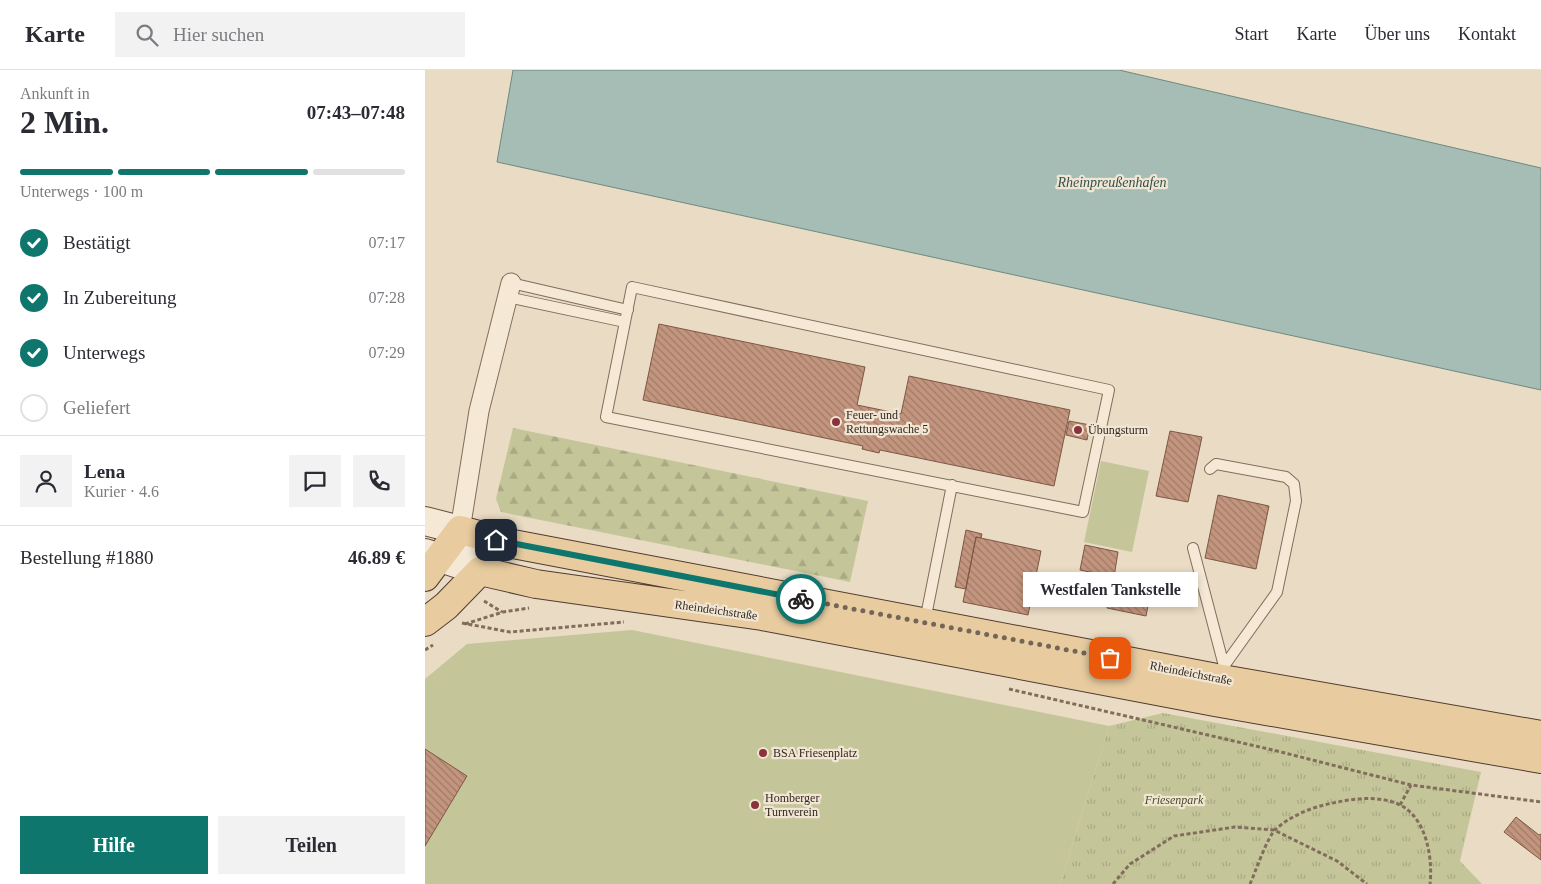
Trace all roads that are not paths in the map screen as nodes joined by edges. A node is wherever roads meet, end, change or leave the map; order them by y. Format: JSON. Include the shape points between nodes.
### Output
{"nodes":[{"id":1,"x":509,"y":290,"type":"junction"},
{"id":2,"x":628,"y":310,"type":"junction"},
{"id":3,"x":625,"y":322,"type":"junction"},
{"id":4,"x":1210,"y":469,"type":"dead end"},
{"id":5,"x":952,"y":485,"type":"junction"},
{"id":6,"x":425,"y":521,"type":"edge"},
{"id":7,"x":460,"y":530,"type":"junction"},
{"id":8,"x":1193,"y":548,"type":"dead end"},
{"id":9,"x":430,"y":562,"type":"edge"},
{"id":10,"x":480,"y":571,"type":"junction"},
{"id":11,"x":425,"y":622,"type":"edge"},
{"id":12,"x":925,"y":622,"type":"junction"},
{"id":13,"x":1223,"y":673,"type":"junction"},
{"id":14,"x":1541,"y":735,"type":"edge"},
{"id":15,"x":1541,"y":759,"type":"edge"}],
"edges":[{"from":1,"to":2,"type":"lane"},
{"from":1,"to":3,"type":"lane"},
{"from":1,"to":7,"type":"street","name":"Rheindeichstraße","via":[[479,410]]},
{"from":2,"to":3,"type":"lane"},
{"from":2,"to":5,"type":"lane","via":[[632,287],[1109,390],[1083,512]]},
{"from":3,"to":5,"type":"lane","via":[[606,417]]},
{"from":4,"to":13,"type":"lane","via":[[1216,464],[1286,476],[1294,484],[1297,502],[1277,592]]},
{"from":5,"to":12,"type":"lane"},
{"from":6,"to":7,"type":"main road","name":"Rheindeichstraße"},
{"from":7,"to":9,"type":"main road","name":"Rheindeichstraße"},
{"from":7,"to":10,"type":"main road"},
{"from":7,"to":12,"type":"main road","name":"Rheindeichstraße","via":[[513,544]]},
{"from":8,"to":13,"type":"lane"},
{"from":9,"to":10,"type":"main road","name":"Rheindeichstraße"},
{"from":10,"to":11,"type":"main road","via":[[446,606]]},
{"from":10,"to":15,"type":"main road","name":"Rheindeichstraße","via":[[536,584],[763,616],[1215,702]]},
{"from":12,"to":13,"type":"main road","name":"Rheindeichstraße"},
{"from":13,"to":14,"type":"main road","name":"Rheindeichstraße"}]}
